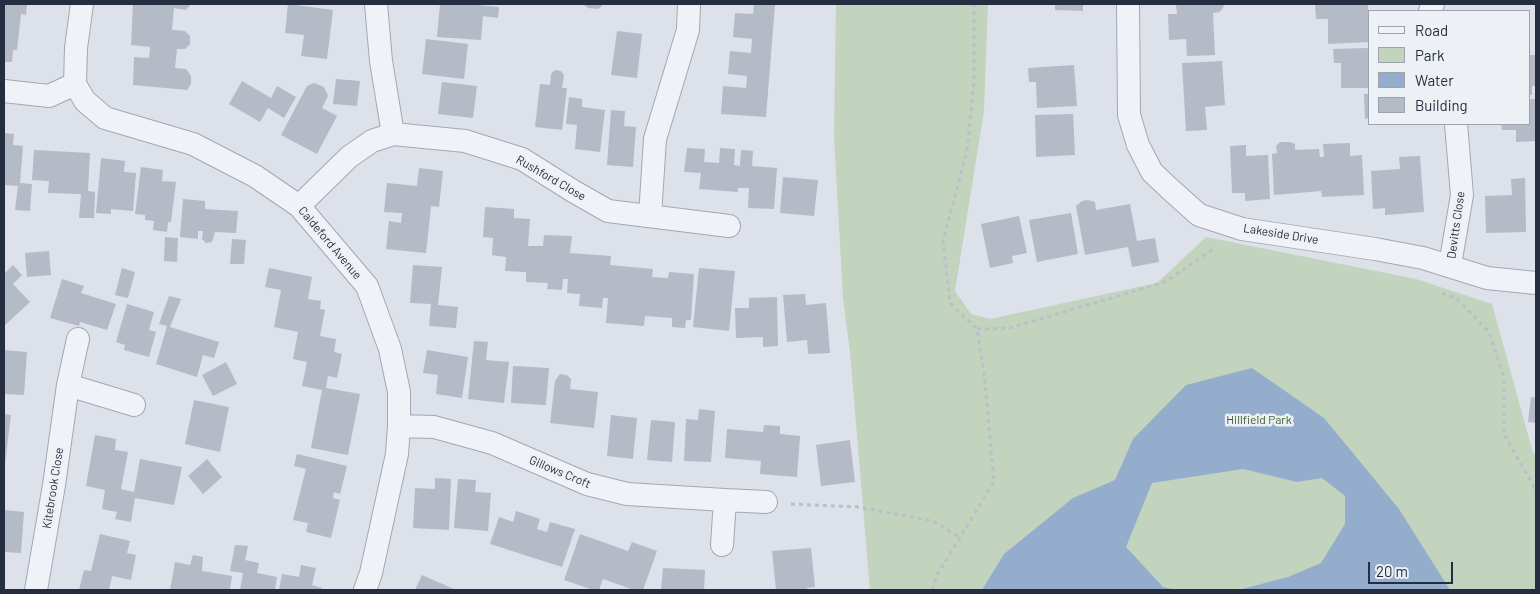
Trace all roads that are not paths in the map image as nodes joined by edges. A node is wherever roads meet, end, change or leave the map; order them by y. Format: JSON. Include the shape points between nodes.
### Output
{"nodes":[{"id":1,"x":82,"y":4,"type":"edge"},
{"id":2,"x":376,"y":4,"type":"edge"},
{"id":3,"x":689,"y":4,"type":"edge"},
{"id":4,"x":1128,"y":4,"type":"edge"},
{"id":5,"x":75,"y":84,"type":"junction"},
{"id":6,"x":4,"y":91,"type":"edge"},
{"id":7,"x":1456,"y":125,"type":"edge"},
{"id":8,"x":393,"y":134,"type":"junction"},
{"id":9,"x":299,"y":206,"type":"junction"},
{"id":10,"x":650,"y":216,"type":"junction"},
{"id":11,"x":729,"y":226,"type":"dead end"},
{"id":12,"x":1450,"y":266,"type":"junction"},
{"id":13,"x":1536,"y":283,"type":"edge"},
{"id":14,"x":78,"y":339,"type":"dead end"},
{"id":15,"x":68,"y":385,"type":"junction"},
{"id":16,"x":134,"y":405,"type":"dead end"},
{"id":17,"x":399,"y":426,"type":"junction"},
{"id":18,"x":725,"y":500,"type":"junction"},
{"id":19,"x":766,"y":502,"type":"road end"},
{"id":20,"x":722,"y":545,"type":"dead end"},
{"id":21,"x":36,"y":590,"type":"edge"},
{"id":22,"x":365,"y":590,"type":"edge"}],
"edges":[{"from":1,"to":5,"type":"street"},
{"from":2,"to":8,"type":"street"},
{"from":3,"to":10,"type":"street","via":[[688,30],[655,139]]},
{"from":4,"to":12,"type":"street","name":"Lakeside Drive","via":[[1129,114],[1138,145],[1152,172],[1199,214],[1242,229],[1423,258]]},
{"from":5,"to":6,"type":"street","via":[[49,96]]},
{"from":5,"to":9,"type":"street","name":"Caldeford Avenue","via":[[85,101],[105,118],[193,144],[255,176]]},
{"from":7,"to":12,"type":"street","name":"Devitts Close","via":[[1462,195]]},
{"from":8,"to":9,"type":"street","name":"Rushford Close","via":[[372,141],[349,157]]},
{"from":8,"to":10,"type":"street","name":"Rushford Close","via":[[465,140],[522,159],[608,211]]},
{"from":9,"to":17,"type":"street","name":"Caldeford Avenue","via":[[367,286],[390,348],[399,392]]},
{"from":10,"to":11,"type":"street","name":"Rushford Close"},
{"from":12,"to":13,"type":"street","name":"Lakeside Drive","via":[[1487,278]]},
{"from":14,"to":15,"type":"street","name":"Kitebrook Close"},
{"from":15,"to":16,"type":"street"},
{"from":15,"to":21,"type":"street","name":"Kitebrook Close"},
{"from":17,"to":18,"type":"street","name":"Gillows Croft","via":[[434,427],[492,443],[587,484],[627,494]]},
{"from":17,"to":22,"type":"street","name":"Caldeford Avenue","via":[[397,454]]},
{"from":18,"to":19,"type":"street","name":"Gillows Croft"},
{"from":18,"to":20,"type":"street"}]}
